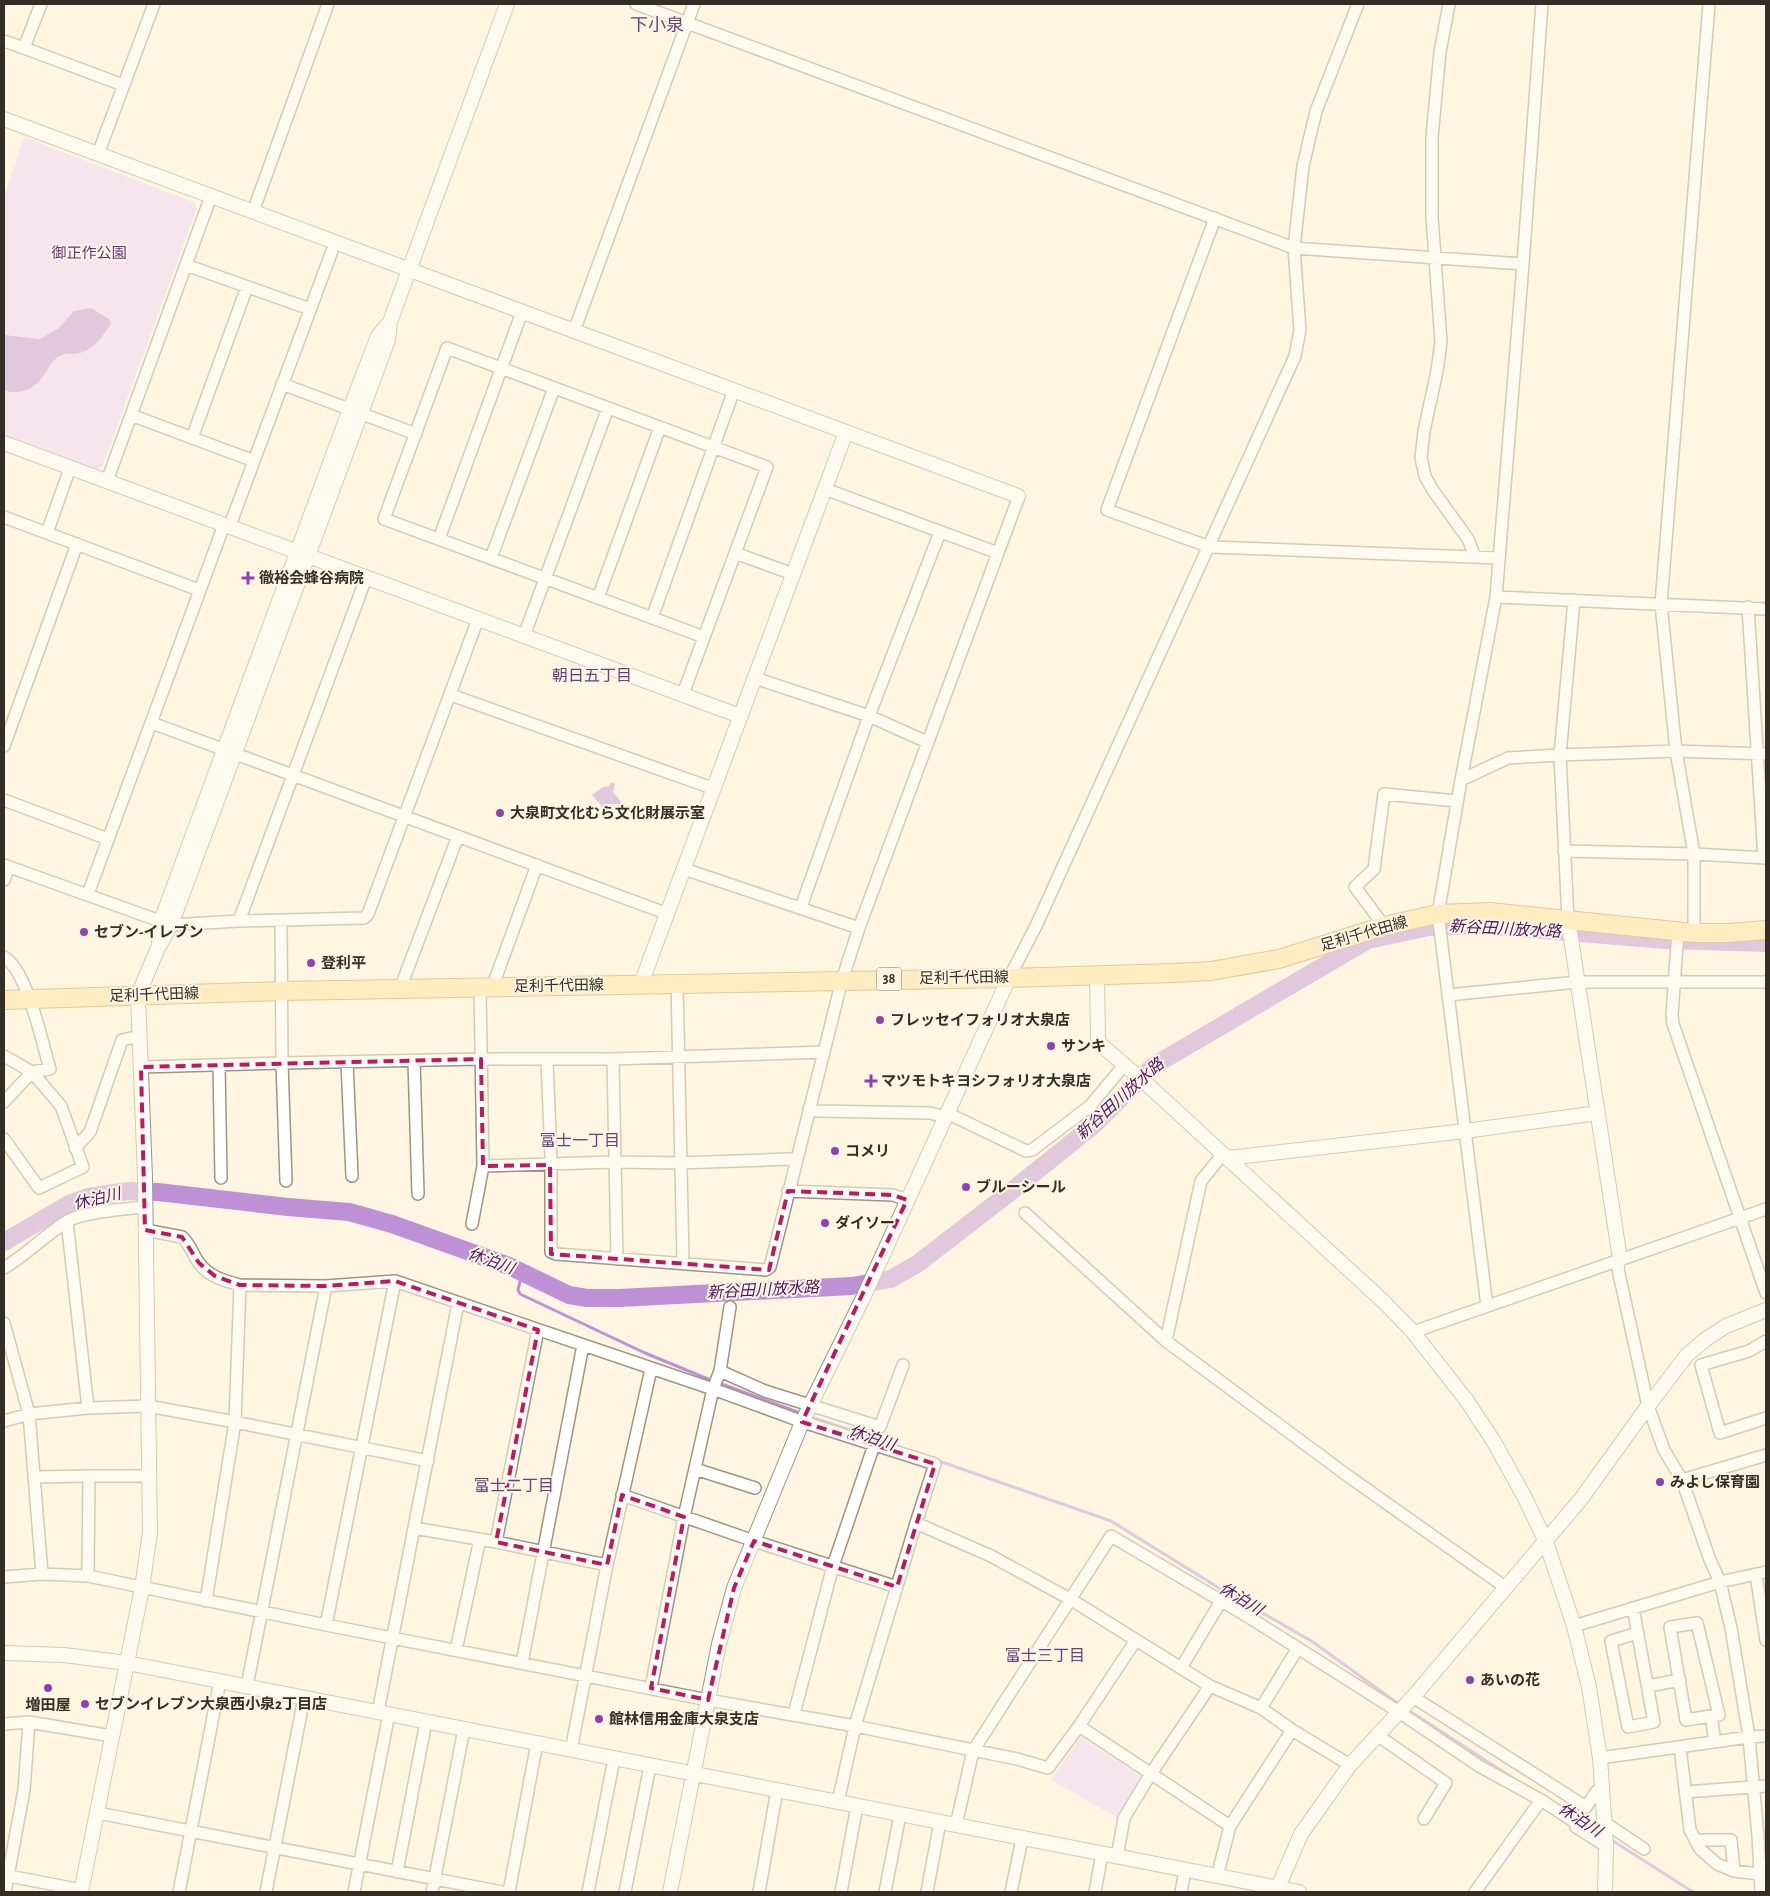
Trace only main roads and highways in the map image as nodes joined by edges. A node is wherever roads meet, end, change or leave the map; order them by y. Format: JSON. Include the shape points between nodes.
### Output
{"nodes":[{"id":1,"x":1766,"y":930,"type":"edge"},
{"id":2,"x":4,"y":1000,"type":"edge"}],
"edges":[{"from":1,"to":2,"type":"main road","name":"足利千代田線","number":"38","via":[[1683,933],[1490,912],[1438,914],[1384,926],[1279,958],[1211,971]]}]}
